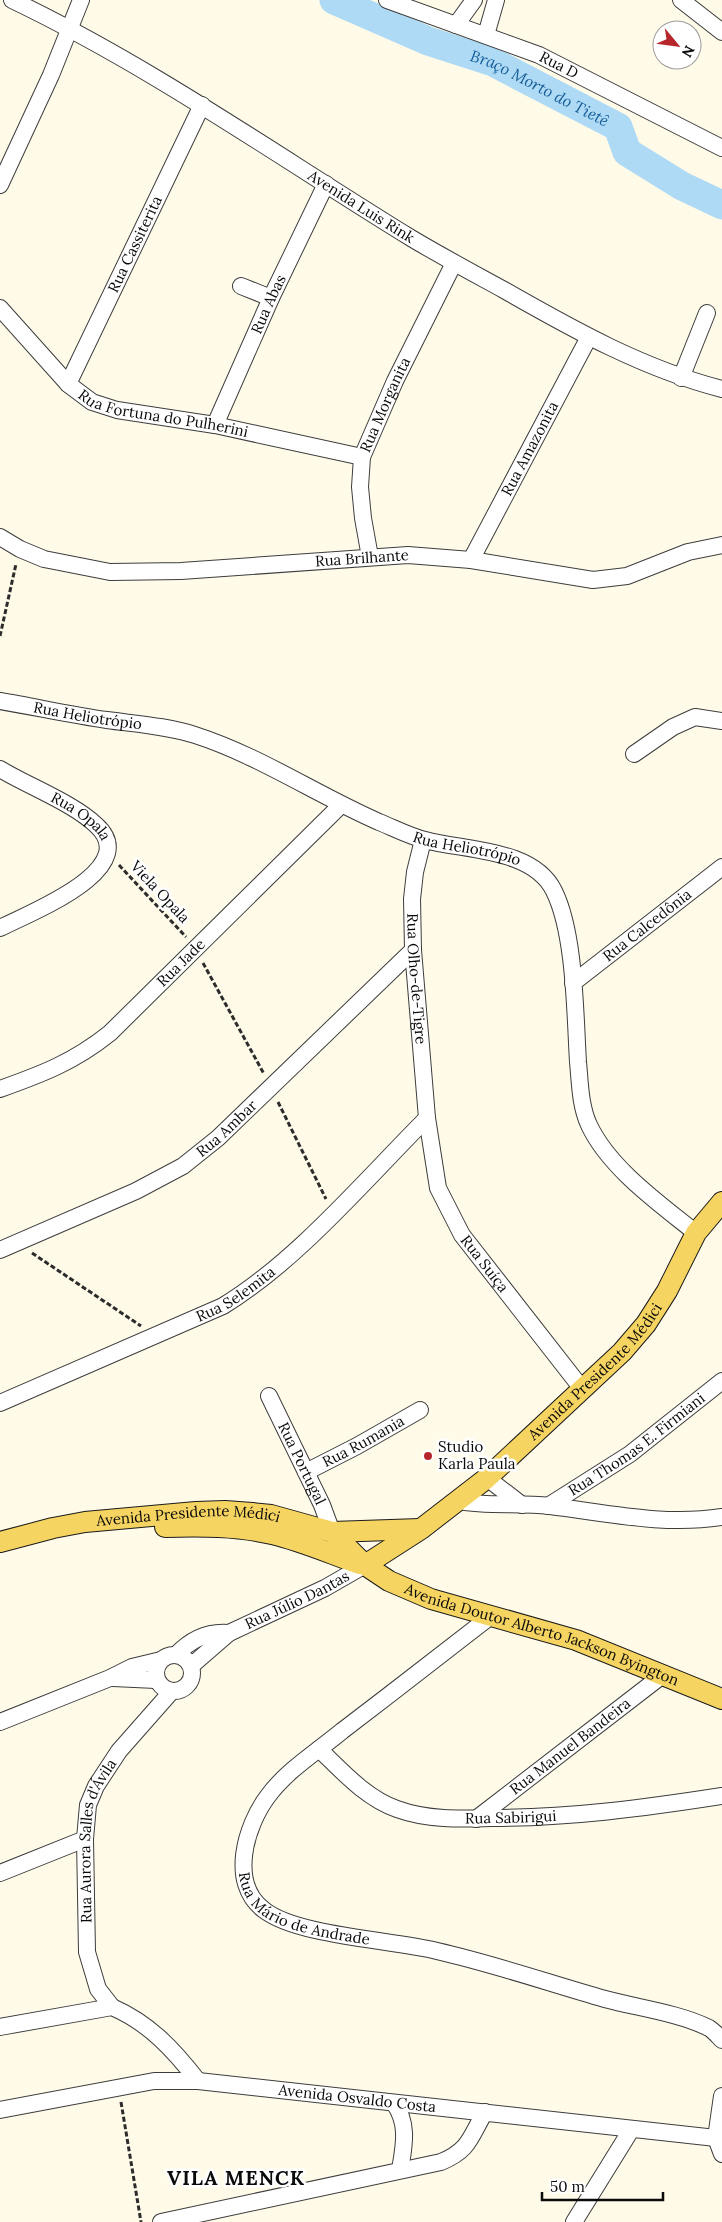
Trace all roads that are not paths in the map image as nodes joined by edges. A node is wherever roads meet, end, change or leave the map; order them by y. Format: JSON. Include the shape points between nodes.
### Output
{"nodes":[{"id":1,"x":12,"y":0,"type":"edge"},
{"id":2,"x":81,"y":0,"type":"edge"},
{"id":3,"x":474,"y":0,"type":"edge"},
{"id":4,"x":496,"y":0,"type":"edge"},
{"id":5,"x":681,"y":0,"type":"edge"},
{"id":6,"x":393,"y":1,"type":"edge"},
{"id":7,"x":456,"y":25,"type":"junction"},
{"id":8,"x":71,"y":28,"type":"junction"},
{"id":9,"x":722,"y":32,"type":"edge"},
{"id":10,"x":486,"y":35,"type":"junction"},
{"id":11,"x":202,"y":105,"type":"junction"},
{"id":12,"x":722,"y":148,"type":"edge"},
{"id":13,"x":4,"y":166,"type":"edge"},
{"id":14,"x":326,"y":184,"type":"junction"},
{"id":15,"x":0,"y":185,"type":"edge"},
{"id":16,"x":454,"y":263,"type":"junction"},
{"id":17,"x":241,"y":286,"type":"dead end"},
{"id":18,"x":271,"y":298,"type":"junction"},
{"id":19,"x":0,"y":308,"type":"edge"},
{"id":20,"x":707,"y":313,"type":"dead end"},
{"id":21,"x":589,"y":337,"type":"junction"},
{"id":22,"x":681,"y":378,"type":"junction"},
{"id":23,"x":68,"y":384,"type":"junction"},
{"id":24,"x":722,"y":389,"type":"edge"},
{"id":25,"x":215,"y":425,"type":"junction"},
{"id":26,"x":362,"y":457,"type":"junction"},
{"id":27,"x":0,"y":537,"type":"edge"},
{"id":28,"x":722,"y":545,"type":"edge"},
{"id":29,"x":370,"y":557,"type":"junction"},
{"id":30,"x":471,"y":560,"type":"junction"},
{"id":31,"x":0,"y":701,"type":"edge"},
{"id":32,"x":722,"y":721,"type":"edge"},
{"id":33,"x":634,"y":754,"type":"dead end"},
{"id":34,"x":0,"y":769,"type":"edge"},
{"id":35,"x":341,"y":805,"type":"junction"},
{"id":36,"x":423,"y":840,"type":"junction"},
{"id":37,"x":722,"y":867,"type":"edge"},
{"id":38,"x":0,"y":928,"type":"edge"},
{"id":39,"x":413,"y":950,"type":"junction"},
{"id":40,"x":572,"y":983,"type":"junction"},
{"id":41,"x":0,"y":1089,"type":"edge"},
{"id":42,"x":427,"y":1118,"type":"junction"},
{"id":43,"x":722,"y":1202,"type":"edge"},
{"id":44,"x":696,"y":1233,"type":"junction"},
{"id":45,"x":0,"y":1250,"type":"edge"},
{"id":46,"x":722,"y":1381,"type":"edge"},
{"id":47,"x":583,"y":1390,"type":"junction"},
{"id":48,"x":269,"y":1396,"type":"dead end"},
{"id":49,"x":0,"y":1403,"type":"edge"},
{"id":50,"x":420,"y":1410,"type":"dead end"},
{"id":51,"x":306,"y":1472,"type":"junction"},
{"id":52,"x":486,"y":1478,"type":"junction"},
{"id":53,"x":458,"y":1501,"type":"junction"},
{"id":54,"x":522,"y":1505,"type":"junction"},
{"id":55,"x":548,"y":1506,"type":"junction"},
{"id":56,"x":722,"y":1517,"type":"edge"},
{"id":57,"x":421,"y":1529,"type":"junction"},
{"id":58,"x":332,"y":1532,"type":"junction"},
{"id":59,"x":0,"y":1542,"type":"edge"},
{"id":60,"x":0,"y":1551,"type":"edge"},
{"id":61,"x":365,"y":1565,"type":"junction"},
{"id":62,"x":491,"y":1616,"type":"junction"},
{"id":63,"x":229,"y":1633,"type":"junction"},
{"id":64,"x":169,"y":1658,"type":"junction"},
{"id":65,"x":191,"y":1666,"type":"junction"},
{"id":66,"x":664,"y":1674,"type":"junction"},
{"id":67,"x":110,"y":1678,"type":"junction"},
{"id":68,"x":156,"y":1680,"type":"junction"},
{"id":69,"x":170,"y":1692,"type":"junction"},
{"id":70,"x":720,"y":1696,"type":"edge"},
{"id":71,"x":0,"y":1722,"type":"edge"},
{"id":72,"x":320,"y":1749,"type":"junction"},
{"id":73,"x":722,"y":1796,"type":"edge"},
{"id":74,"x":476,"y":1819,"type":"junction"},
{"id":75,"x":85,"y":1839,"type":"junction"},
{"id":76,"x":0,"y":1873,"type":"edge"},
{"id":77,"x":112,"y":2007,"type":"junction"},
{"id":78,"x":0,"y":2027,"type":"edge"},
{"id":79,"x":722,"y":2040,"type":"edge"},
{"id":80,"x":198,"y":2081,"type":"junction"},
{"id":81,"x":722,"y":2096,"type":"edge"},
{"id":82,"x":394,"y":2104,"type":"junction"},
{"id":83,"x":0,"y":2110,"type":"edge"},
{"id":84,"x":485,"y":2112,"type":"junction"},
{"id":85,"x":631,"y":2130,"type":"junction"},
{"id":86,"x":716,"y":2138,"type":"junction"},
{"id":87,"x":722,"y":2154,"type":"edge"},
{"id":88,"x":400,"y":2170,"type":"junction"},
{"id":89,"x":161,"y":2222,"type":"edge"},
{"id":90,"x":574,"y":2222,"type":"edge"}],
"edges":[{"from":1,"to":8,"type":"street","name":"Avenida Luis Rink"},
{"from":2,"to":8,"type":"street"},
{"from":3,"to":7,"type":"street"},
{"from":4,"to":10,"type":"street"},
{"from":5,"to":9,"type":"street"},
{"from":6,"to":7,"type":"street","name":"Rua D"},
{"from":7,"to":10,"type":"street","name":"Rua D"},
{"from":8,"to":11,"type":"street","name":"Avenida Luis Rink"},
{"from":8,"to":13,"type":"street"},
{"from":10,"to":12,"type":"street","name":"Rua D","via":[[539,55]]},
{"from":11,"to":14,"type":"street","name":"Avenida Luis Rink"},
{"from":11,"to":23,"type":"street","name":"Rua Cassiterita"},
{"from":13,"to":15,"type":"street"},
{"from":14,"to":16,"type":"street","name":"Avenida Luis Rink"},
{"from":14,"to":18,"type":"street","name":"Rua Abas"},
{"from":16,"to":21,"type":"street","name":"Avenida Luis Rink"},
{"from":16,"to":26,"type":"street","name":"Rua Morganita","via":[[395,381]]},
{"from":17,"to":18,"type":"street"},
{"from":18,"to":25,"type":"street","name":"Rua Abas"},
{"from":19,"to":23,"type":"street","name":"Rua Fortuna do Pulherini"},
{"from":20,"to":22,"type":"street"},
{"from":21,"to":22,"type":"street","name":"Avenida Luis Rink"},
{"from":21,"to":30,"type":"street","name":"Rua Amazonita"},
{"from":22,"to":24,"type":"street","name":"Avenida Luis Rink"},
{"from":23,"to":25,"type":"street","name":"Rua Fortuna do Pulherini","via":[[82,396],[105,407]]},
{"from":25,"to":26,"type":"street","name":"Rua Fortuna do Pulherini"},
{"from":26,"to":29,"type":"street","name":"Rua Morganita","via":[[361,502]]},
{"from":27,"to":29,"type":"street","name":"Rua Brilhante","via":[[44,559],[80,567],[131,572]]},
{"from":28,"to":30,"type":"street","name":"Rua Brilhante","via":[[688,552],[627,576],[609,579],[576,578]]},
{"from":29,"to":30,"type":"street","name":"Rua Brilhante","via":[[408,555]]},
{"from":31,"to":35,"type":"street","name":"Rua Heliotrópio","via":[[193,735],[254,759]]},
{"from":32,"to":33,"type":"street","via":[[695,718],[673,727]]},
{"from":34,"to":38,"type":"street","name":"Rua Opala","via":[[91,821],[105,836],[107,851],[98,870],[75,890]]},
{"from":35,"to":36,"type":"street","name":"Rua Heliotrópio"},
{"from":35,"to":41,"type":"street","name":"Rua Jade","via":[[94,1046],[47,1072]]},
{"from":36,"to":39,"type":"street","name":"Rua Olho-de-Tigre","via":[[412,899]]},
{"from":36,"to":40,"type":"street","name":"Rua Heliotrópio","via":[[514,858],[542,874],[553,888],[561,908]]},
{"from":37,"to":40,"type":"street","name":"Rua Calcedônia"},
{"from":39,"to":42,"type":"street","name":"Rua Olho-de-Tigre"},
{"from":39,"to":45,"type":"street","name":"Rua Ambar","via":[[218,1138],[183,1166],[136,1191]]},
{"from":40,"to":44,"type":"street","name":"Rua Heliotrópio","via":[[580,1095],[589,1124],[612,1159]]},
{"from":42,"to":47,"type":"street","name":"Rua Suíça","via":[[438,1188],[462,1235]]},
{"from":42,"to":49,"type":"street","name":"Rua Selemita","via":[[309,1237],[248,1291],[223,1306]]},
{"from":43,"to":44,"type":"main road","name":"Avenida Presidente Médici"},
{"from":44,"to":47,"type":"main road","name":"Avenida Presidente Médici","via":[[667,1291],[646,1324]]},
{"from":46,"to":55,"type":"street","name":"Rua Thomas E. Firmiani","via":[[630,1454]]},
{"from":47,"to":52,"type":"main road","name":"Avenida Presidente Médici"},
{"from":48,"to":51,"type":"street","name":"Rua Portugal"},
{"from":50,"to":51,"type":"street","name":"Rua Rumania"},
{"from":51,"to":58,"type":"street","name":"Rua Portugal"},
{"from":52,"to":53,"type":"main road","name":"Avenida Presidente Médici"},
{"from":52,"to":54,"type":"street"},
{"from":53,"to":54,"type":"street","via":[[479,1505]]},
{"from":53,"to":57,"type":"main road","name":"Avenida Presidente Médici"},
{"from":54,"to":55,"type":"street"},
{"from":55,"to":56,"type":"street","via":[[626,1518],[696,1521]]},
{"from":57,"to":58,"type":"main road"},
{"from":57,"to":61,"type":"main road","name":"Avenida Presidente Médici"},
{"from":58,"to":59,"type":"main road","name":"Avenida Presidente Médici","via":[[271,1515],[225,1511],[85,1522]]},
{"from":58,"to":61,"type":"main road","name":"Avenida Presidente Médici"},
{"from":60,"to":61,"type":"main road","name":"Avenida Presidente Médici","via":[[74,1535],[131,1529],[222,1527],[274,1535]]},
{"from":61,"to":62,"type":"main road","name":"Avenida Doutor Alberto Jackson Byington","via":[[409,1591]]},
{"from":61,"to":63,"type":"street","name":"Rua Júlio Dantas","via":[[325,1588]]},
{"from":62,"to":66,"type":"main road","name":"Avenida Doutor Alberto Jackson Byington","via":[[576,1640]]},
{"from":62,"to":72,"type":"street","name":"Rua Mário de Andrade"},
{"from":63,"to":64,"type":"street","name":"Rua Júlio Dantas","via":[[196,1638]]},
{"from":63,"to":65,"type":"street","name":"Rua Júlio Dantas"},
{"from":64,"to":65,"type":"street","via":[[182,1657]]},
{"from":64,"to":67,"type":"street","name":"Rua Júlio Dantas","via":[[132,1667]]},
{"from":64,"to":68,"type":"street","via":[[155,1674]]},
{"from":65,"to":69,"type":"street","via":[[190,1683],[180,1691]]},
{"from":66,"to":70,"type":"main road","name":"Avenida Doutor Alberto Jackson Byington"},
{"from":66,"to":74,"type":"street","name":"Rua Manuel Bandeira"},
{"from":67,"to":68,"type":"street","name":"Rua Júlio Dantas"},
{"from":67,"to":71,"type":"street","name":"Rua Júlio Dantas"},
{"from":68,"to":69,"type":"street"},
{"from":69,"to":75,"type":"street","name":"Rua Aurora Salles d'Ávila","via":[[104,1771],[88,1805]]},
{"from":72,"to":74,"type":"street","name":"Rua Sabirigui","via":[[350,1779],[397,1809],[422,1816]]},
{"from":72,"to":79,"type":"street","name":"Rua Mário de Andrade","via":[[285,1777],[268,1795],[254,1818],[243,1859],[245,1879],[263,1910],[305,1927],[436,1950],[691,2021],[711,2029]]},
{"from":73,"to":74,"type":"street","name":"Rua Sabirigui","via":[[629,1810]]},
{"from":75,"to":76,"type":"street"},
{"from":75,"to":77,"type":"street","name":"Rua Aurora Salles d'Ávila","via":[[87,1952],[98,1989]]},
{"from":77,"to":78,"type":"street"},
{"from":77,"to":80,"type":"street","name":"Rua Aurora Salles d'Ávila","via":[[138,2020],[159,2036]]},
{"from":80,"to":82,"type":"street","name":"Avenida Osvaldo Costa"},
{"from":80,"to":83,"type":"street","name":"Avenida Osvaldo Costa","via":[[118,2087]]},
{"from":81,"to":86,"type":"street"},
{"from":82,"to":84,"type":"street","name":"Avenida Osvaldo Costa"},
{"from":82,"to":88,"type":"street","via":[[400,2111],[404,2126]]},
{"from":84,"to":85,"type":"street","name":"Avenida Osvaldo Costa"},
{"from":84,"to":88,"type":"street","via":[[465,2148],[456,2156]]},
{"from":85,"to":86,"type":"street","name":"Avenida Osvaldo Costa"},
{"from":85,"to":90,"type":"street"},
{"from":86,"to":87,"type":"street"},
{"from":88,"to":89,"type":"street"}]}
